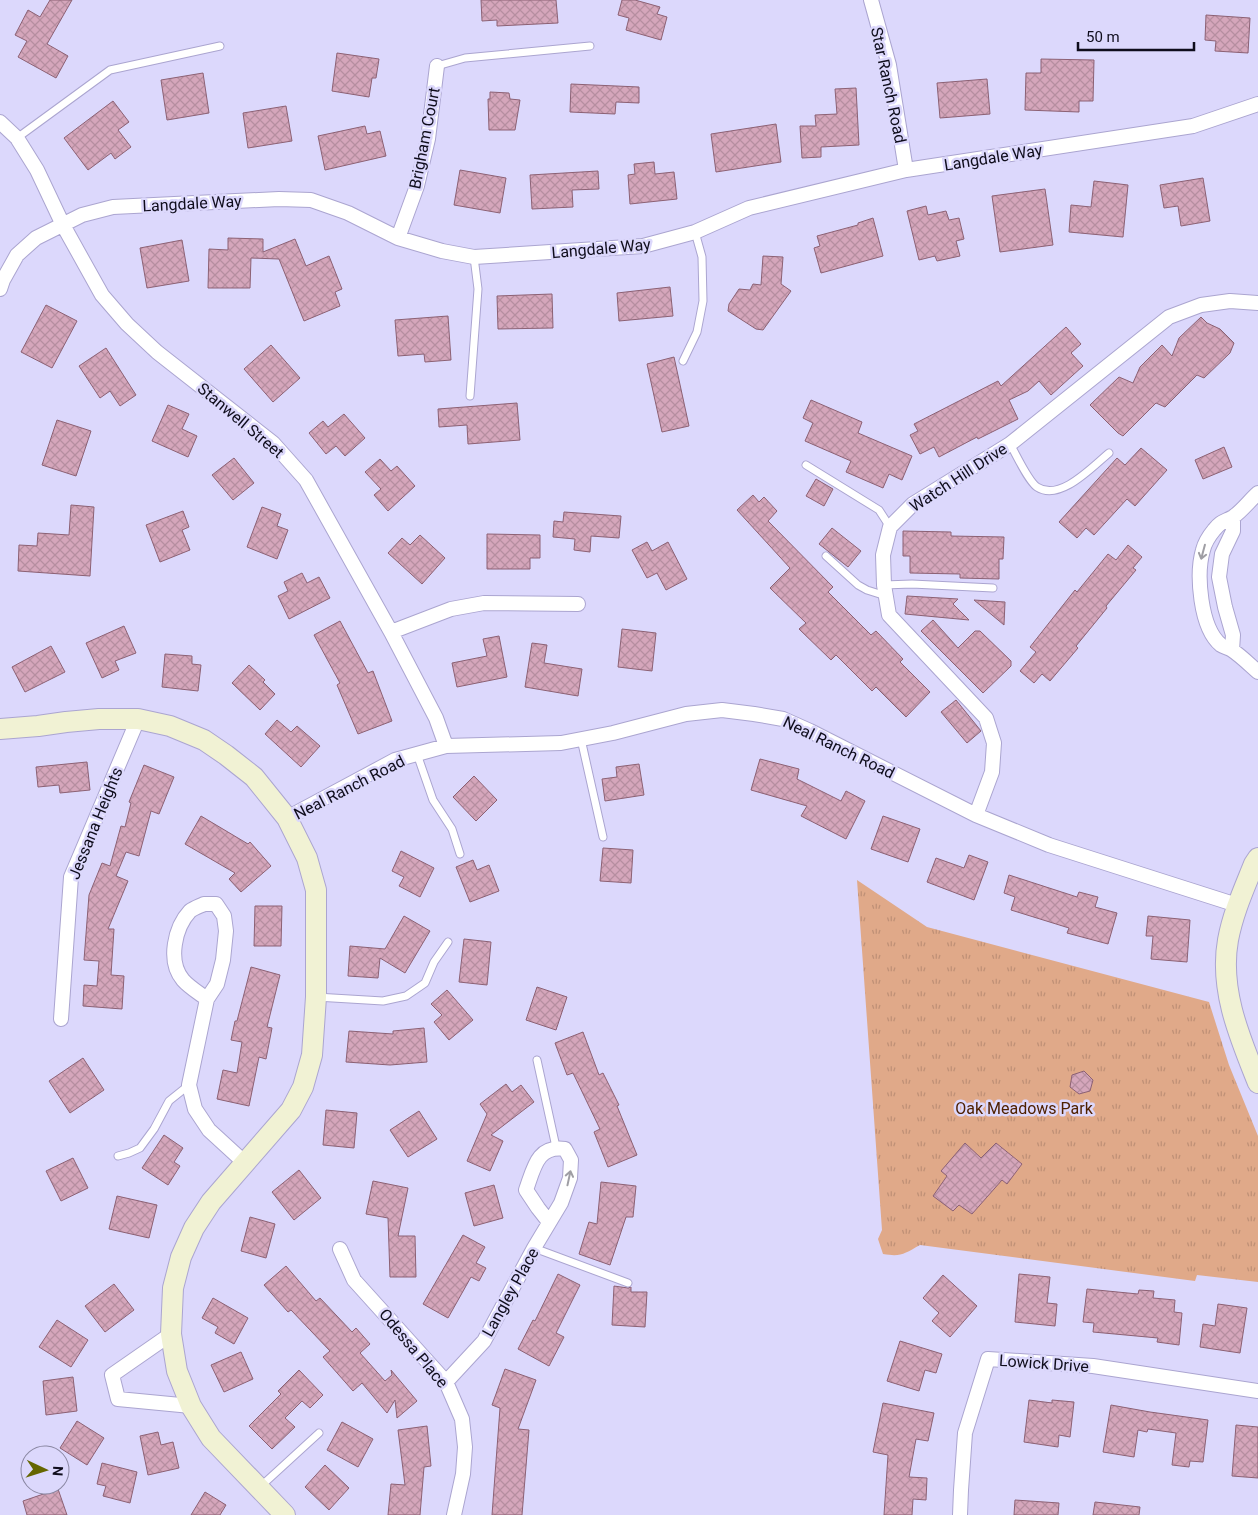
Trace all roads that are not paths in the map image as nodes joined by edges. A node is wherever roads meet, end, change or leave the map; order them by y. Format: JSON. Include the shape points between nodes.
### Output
{"nodes":[{"id":1,"x":871,"y":0,"type":"edge"},
{"id":2,"x":220,"y":46,"type":"dead end"},
{"id":3,"x":590,"y":46,"type":"dead end"},
{"id":4,"x":437,"y":66,"type":"joint"},
{"id":5,"x":1258,"y":104,"type":"edge"},
{"id":6,"x":0,"y":122,"type":"edge"},
{"id":7,"x":17,"y":138,"type":"junction"},
{"id":8,"x":906,"y":170,"type":"junction"},
{"id":9,"x":63,"y":225,"type":"junction"},
{"id":10,"x":695,"y":232,"type":"junction"},
{"id":11,"x":398,"y":238,"type":"junction"},
{"id":12,"x":474,"y":257,"type":"junction"},
{"id":13,"x":0,"y":289,"type":"edge"},
{"id":14,"x":1258,"y":303,"type":"edge"},
{"id":15,"x":683,"y":361,"type":"dead end"},
{"id":16,"x":470,"y":396,"type":"dead end"},
{"id":17,"x":1010,"y":444,"type":"junction"},
{"id":18,"x":1109,"y":453,"type":"dead end"},
{"id":19,"x":806,"y":465,"type":"dead end"},
{"id":20,"x":1258,"y":493,"type":"edge"},
{"id":21,"x":1233,"y":517,"type":"junction"},
{"id":22,"x":890,"y":527,"type":"junction"},
{"id":23,"x":826,"y":556,"type":"dead end"},
{"id":24,"x":993,"y":588,"type":"dead end"},
{"id":25,"x":885,"y":590,"type":"junction"},
{"id":26,"x":578,"y":604,"type":"dead end"},
{"id":27,"x":391,"y":632,"type":"junction"},
{"id":28,"x":1232,"y":650,"type":"junction"},
{"id":29,"x":1258,"y":672,"type":"edge"},
{"id":30,"x":138,"y":719,"type":"junction"},
{"id":31,"x":0,"y":729,"type":"edge"},
{"id":32,"x":581,"y":739,"type":"junction"},
{"id":33,"x":446,"y":746,"type":"junction"},
{"id":34,"x":417,"y":754,"type":"junction"},
{"id":35,"x":976,"y":815,"type":"junction"},
{"id":36,"x":287,"y":818,"type":"junction"},
{"id":37,"x":603,"y":837,"type":"dead end"},
{"id":38,"x":460,"y":854,"type":"dead end"},
{"id":39,"x":1258,"y":858,"type":"edge"},
{"id":40,"x":1237,"y":905,"type":"junction"},
{"id":41,"x":448,"y":942,"type":"dead end"},
{"id":42,"x":316,"y":997,"type":"junction"},
{"id":43,"x":207,"y":1000,"type":"junction"},
{"id":44,"x":61,"y":1019,"type":"dead end"},
{"id":45,"x":537,"y":1060,"type":"dead end"},
{"id":46,"x":1258,"y":1084,"type":"edge"},
{"id":47,"x":188,"y":1085,"type":"junction"},
{"id":48,"x":556,"y":1148,"type":"junction"},
{"id":49,"x":118,"y":1156,"type":"dead end"},
{"id":50,"x":246,"y":1163,"type":"junction"},
{"id":51,"x":550,"y":1222,"type":"junction"},
{"id":52,"x":534,"y":1248,"type":"junction"},
{"id":53,"x":340,"y":1249,"type":"dead end"},
{"id":54,"x":628,"y":1283,"type":"dead end"},
{"id":55,"x":171,"y":1334,"type":"junction"},
{"id":56,"x":446,"y":1382,"type":"junction"},
{"id":57,"x":1258,"y":1391,"type":"edge"},
{"id":58,"x":191,"y":1406,"type":"junction"},
{"id":59,"x":319,"y":1433,"type":"dead end"},
{"id":60,"x":259,"y":1488,"type":"junction"},
{"id":61,"x":284,"y":1514,"type":"edge"},
{"id":62,"x":454,"y":1515,"type":"edge"},
{"id":63,"x":960,"y":1515,"type":"edge"}],
"edges":[{"from":1,"to":8,"type":"street","name":"Star Ranch Road","via":[[889,65]]},
{"from":2,"to":7,"type":"lane","via":[[110,70]]},
{"from":3,"to":4,"type":"lane","via":[[465,58]]},
{"from":4,"to":11,"type":"street","name":"Brigham Court","via":[[424,158]]},
{"from":5,"to":8,"type":"street","name":"Langdale Way","via":[[1193,126]]},
{"from":6,"to":7,"type":"street","name":"Stanwell Street"},
{"from":7,"to":9,"type":"street","name":"Stanwell Street","via":[[37,170]]},
{"from":8,"to":10,"type":"street","name":"Langdale Way","via":[[749,208]]},
{"from":9,"to":11,"type":"street","name":"Langdale Way","via":[[82,215],[113,207],[312,200],[348,213]]},
{"from":9,"to":13,"type":"street","name":"Langdale Way","via":[[36,238],[17,255]]},
{"from":9,"to":27,"type":"street","name":"Stanwell Street","via":[[102,296],[127,324],[157,352],[272,443],[306,480]]},
{"from":10,"to":12,"type":"street","name":"Langdale Way","via":[[643,246]]},
{"from":10,"to":15,"type":"lane","via":[[702,257],[703,301],[697,332]]},
{"from":11,"to":12,"type":"street","name":"Langdale Way"},
{"from":12,"to":16,"type":"lane","via":[[478,289]]},
{"from":14,"to":17,"type":"street","name":"Watch Hill Drive","via":[[1230,300],[1201,305],[1169,317]]},
{"from":17,"to":18,"type":"lane","via":[[1030,479],[1046,490],[1058,490],[1072,484]]},
{"from":17,"to":22,"type":"street","name":"Watch Hill Drive","via":[[913,504]]},
{"from":19,"to":22,"type":"lane","via":[[879,510]]},
{"from":20,"to":21,"type":"street"},
{"from":21,"to":28,"type":"street","via":[[1233,531],[1222,554],[1219,577],[1233,635]]},
{"from":21,"to":28,"type":"street","one_way":true,"via":[[1222,521],[1207,540],[1200,566],[1207,623],[1221,645]]},
{"from":22,"to":25,"type":"street","via":[[883,556]]},
{"from":23,"to":25,"type":"lane","via":[[858,585],[867,590]]},
{"from":24,"to":25,"type":"lane","via":[[912,584]]},
{"from":25,"to":35,"type":"street","via":[[890,615],[986,718],[994,743],[992,772]]},
{"from":26,"to":27,"type":"street","via":[[484,603],[450,609]]},
{"from":27,"to":33,"type":"street","name":"Stanwell Street","via":[[436,718]]},
{"from":28,"to":29,"type":"street"},
{"from":30,"to":31,"type":"street"},
{"from":30,"to":36,"type":"street","via":[[170,726],[204,740],[254,777]]},
{"from":30,"to":44,"type":"street","name":"Jessana Heights","via":[[71,877]]},
{"from":32,"to":33,"type":"street","name":"Neal Ranch Road","via":[[561,743]]},
{"from":32,"to":35,"type":"street","name":"Neal Ranch Road","via":[[686,714],[722,710],[783,719]]},
{"from":32,"to":37,"type":"lane"},
{"from":33,"to":34,"type":"street","name":"Neal Ranch Road"},
{"from":34,"to":36,"type":"street","name":"Neal Ranch Road","via":[[395,760]]},
{"from":34,"to":38,"type":"lane","via":[[433,800],[452,829]]},
{"from":35,"to":40,"type":"street","name":"Neal Ranch Road","via":[[1048,845]]},
{"from":36,"to":42,"type":"street","via":[[307,858],[316,890]]},
{"from":39,"to":40,"type":"street"},
{"from":40,"to":46,"type":"street","via":[[1228,941],[1226,975],[1231,1010]]},
{"from":41,"to":42,"type":"lane","via":[[425,982],[406,996],[383,1001]]},
{"from":42,"to":50,"type":"street","via":[[312,1055],[303,1087],[290,1110]]},
{"from":43,"to":43,"type":"street","via":[[217,984],[226,931],[224,916],[216,904],[204,904],[191,910],[179,928],[174,946],[175,963],[182,979]]},
{"from":43,"to":47,"type":"street"},
{"from":45,"to":48,"type":"lane"},
{"from":47,"to":49,"type":"lane","via":[[169,1100],[140,1148]]},
{"from":47,"to":50,"type":"street","via":[[195,1109],[210,1130]]},
{"from":51,"to":48,"type":"street","name":"Langley Place","one_way":true,"via":[[570,1178],[571,1160],[566,1149]]},
{"from":48,"to":51,"type":"street","via":[[547,1150],[536,1162],[526,1190]]},
{"from":50,"to":55,"type":"street","via":[[211,1202],[184,1249],[172,1288]]},
{"from":51,"to":52,"type":"street","name":"Langley Place"},
{"from":52,"to":54,"type":"lane"},
{"from":52,"to":56,"type":"street","name":"Langley Place","via":[[484,1341]]},
{"from":53,"to":56,"type":"street","name":"Odessa Place","via":[[354,1280]]},
{"from":55,"to":58,"type":"street","via":[[176,1371]]},
{"from":55,"to":58,"type":"street","via":[[112,1375],[118,1399]]},
{"from":56,"to":62,"type":"street","name":"Odessa Place","via":[[462,1419],[465,1447]]},
{"from":57,"to":63,"type":"street","name":"Lowick Drive","via":[[1093,1366],[988,1359],[965,1433]]},
{"from":58,"to":60,"type":"street","via":[[212,1438]]},
{"from":59,"to":60,"type":"lane"},
{"from":60,"to":61,"type":"street"}]}
